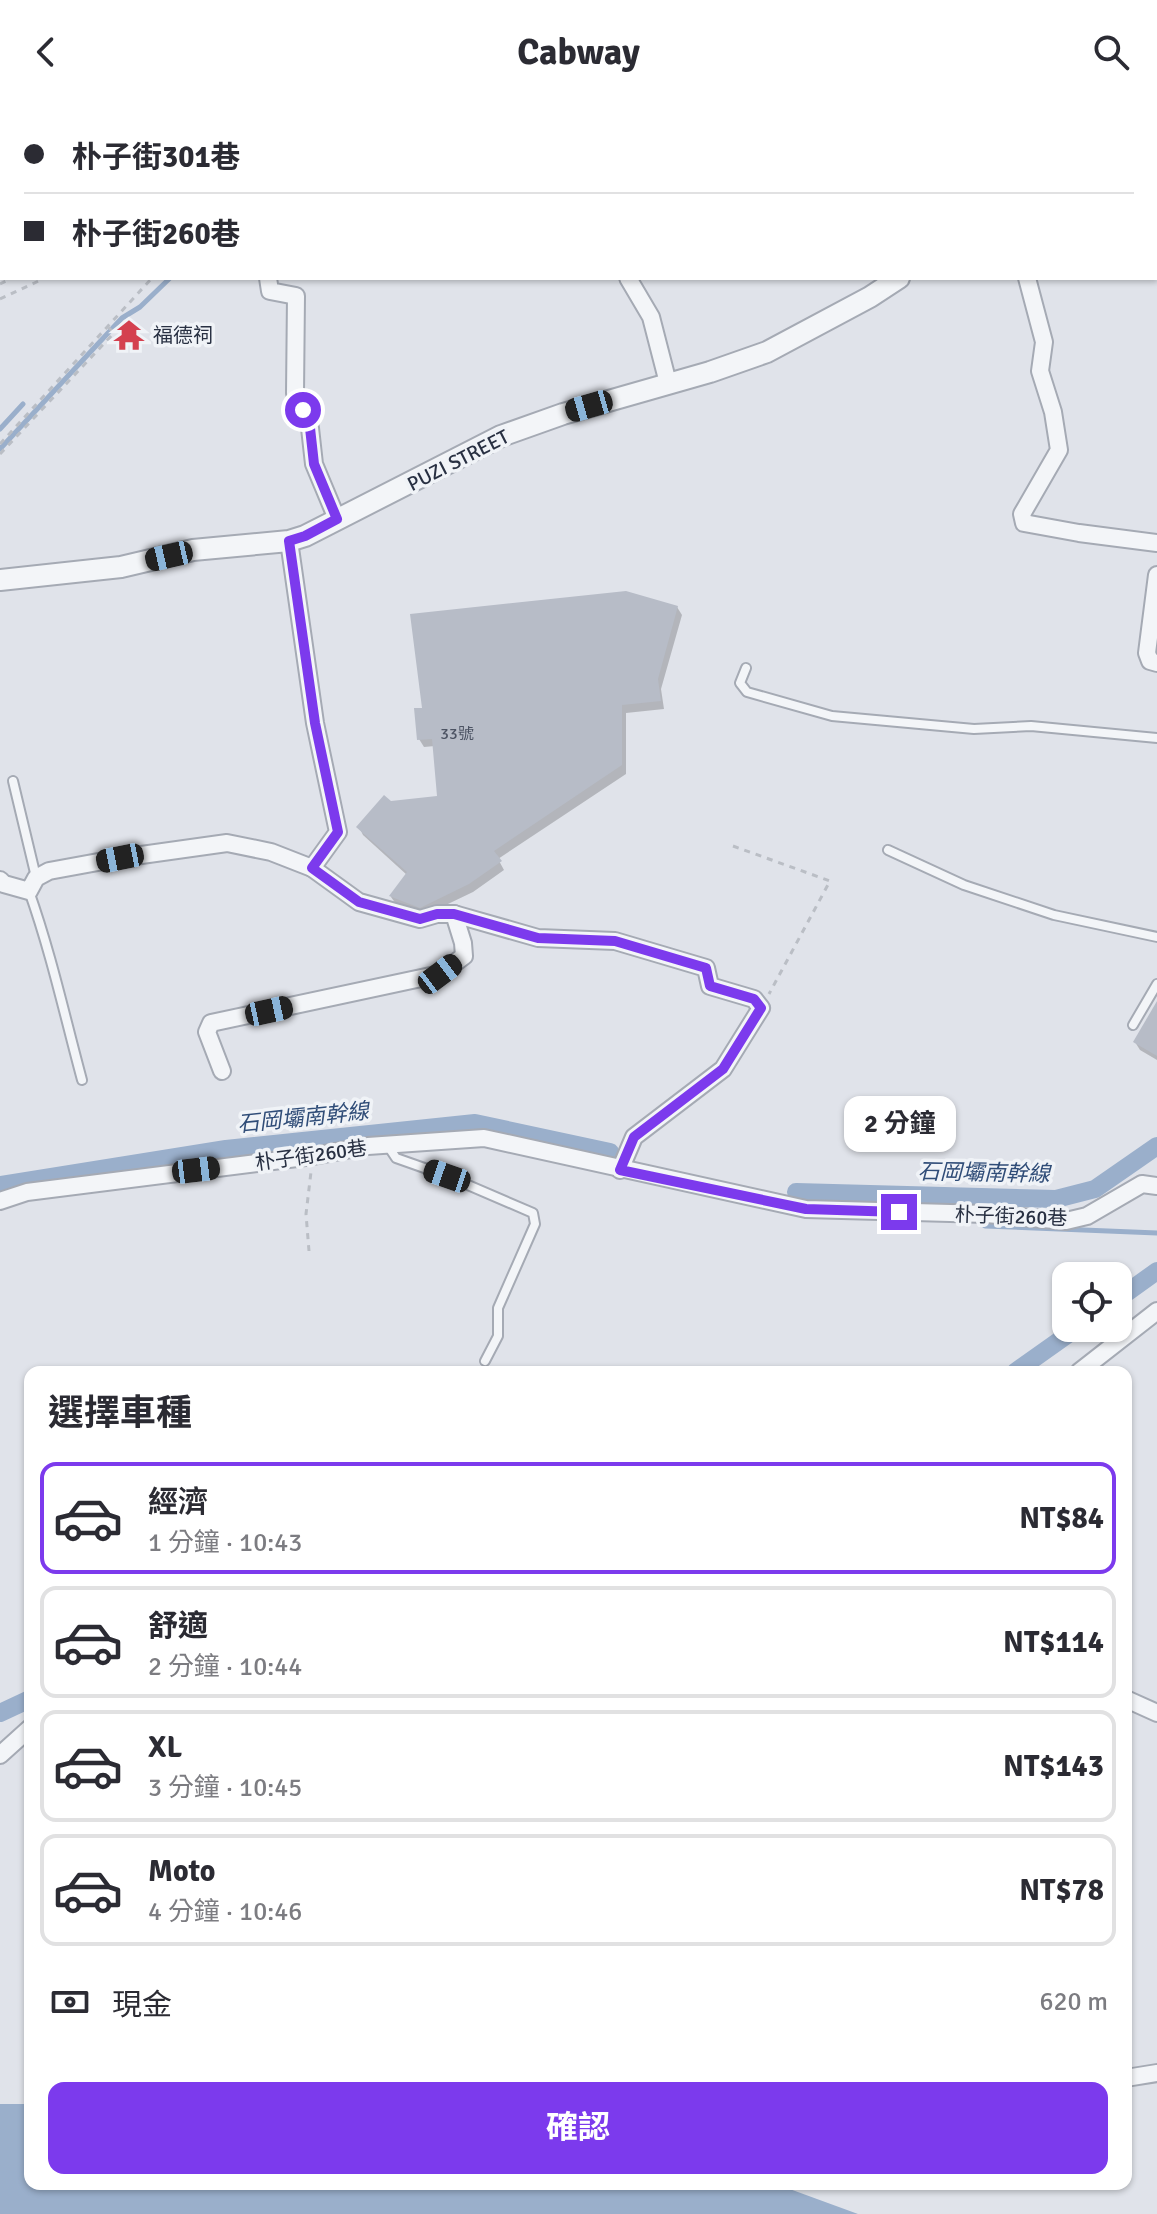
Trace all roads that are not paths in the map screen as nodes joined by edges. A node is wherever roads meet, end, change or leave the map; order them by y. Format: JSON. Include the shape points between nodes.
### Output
{"nodes":[{"id":1,"x":268,"y":280,"type":"edge"},
{"id":2,"x":629,"y":280,"type":"edge"},
{"id":3,"x":895,"y":280,"type":"edge"},
{"id":4,"x":1028,"y":280,"type":"edge"},
{"id":5,"x":668,"y":383,"type":"junction"},
{"id":6,"x":337,"y":519,"type":"junction"},
{"id":7,"x":289,"y":541,"type":"junction"},
{"id":8,"x":1157,"y":543,"type":"edge"},
{"id":9,"x":1157,"y":575,"type":"edge"},
{"id":10,"x":0,"y":580,"type":"edge"},
{"id":11,"x":1157,"y":663,"type":"edge"},
{"id":12,"x":746,"y":668,"type":"dead end"},
{"id":13,"x":1157,"y":738,"type":"edge"},
{"id":14,"x":13,"y":781,"type":"dead end"},
{"id":15,"x":888,"y":850,"type":"dead end"},
{"id":16,"x":312,"y":868,"type":"junction"},
{"id":17,"x":0,"y":880,"type":"edge"},
{"id":18,"x":33,"y":885,"type":"junction"},
{"id":19,"x":454,"y":914,"type":"junction"},
{"id":20,"x":1157,"y":937,"type":"edge"},
{"id":21,"x":1157,"y":984,"type":"edge"},
{"id":22,"x":1133,"y":1025,"type":"dead end"},
{"id":23,"x":222,"y":1071,"type":"dead end"},
{"id":24,"x":82,"y":1080,"type":"dead end"},
{"id":25,"x":388,"y":1146,"type":"junction"},
{"id":26,"x":620,"y":1170,"type":"junction"},
{"id":27,"x":1149,"y":1185,"type":"edge"},
{"id":28,"x":0,"y":1201,"type":"edge"},
{"id":29,"x":1157,"y":1311,"type":"edge"},
{"id":30,"x":485,"y":1361,"type":"dead end"},
{"id":31,"x":1087,"y":1366,"type":"edge"},
{"id":32,"x":1132,"y":1702,"type":"edge"},
{"id":33,"x":1157,"y":1713,"type":"edge"},
{"id":34,"x":24,"y":1733,"type":"edge"},
{"id":35,"x":0,"y":1755,"type":"edge"},
{"id":36,"x":1157,"y":2073,"type":"edge"},
{"id":37,"x":1132,"y":2077,"type":"edge"}],
"edges":[{"from":1,"to":6,"type":"street","via":[[270,291],[296,296],[295,393],[310,428],[314,464]]},
{"from":2,"to":5,"type":"street","via":[[651,317]]},
{"from":3,"to":5,"type":"street","name":"PUZI STREET","via":[[767,352]]},
{"from":4,"to":8,"type":"street","via":[[1044,342],[1040,371],[1059,450],[1022,514],[1024,523]]},
{"from":5,"to":6,"type":"street","name":"PUZI STREET","via":[[501,436]]},
{"from":6,"to":7,"type":"street","name":"PUZI STREET"},
{"from":7,"to":10,"type":"street","name":"PUZI STREET"},
{"from":7,"to":16,"type":"street","via":[[315,723],[338,832]]},
{"from":9,"to":11,"type":"street","via":[[1147,653]]},
{"from":12,"to":13,"type":"lane","via":[[740,683],[747,692],[832,716]]},
{"from":14,"to":18,"type":"lane"},
{"from":15,"to":20,"type":"lane","via":[[979,890],[1054,915]]},
{"from":16,"to":18,"type":"street","via":[[227,843],[49,871]]},
{"from":16,"to":19,"type":"street","via":[[359,902],[420,919]]},
{"from":17,"to":18,"type":"street"},
{"from":18,"to":24,"type":"lane"},
{"from":19,"to":23,"type":"street","via":[[464,956],[440,974],[211,1023],[207,1032]]},
{"from":19,"to":26,"type":"street","via":[[538,938],[615,941],[706,968],[710,986],[754,999],[761,1008],[723,1069],[634,1137]]},
{"from":21,"to":22,"type":"lane"},
{"from":25,"to":26,"type":"street","name":"朴子街260巷","via":[[484,1138]]},
{"from":25,"to":28,"type":"street","name":"朴子街260巷","via":[[27,1192]]},
{"from":25,"to":30,"type":"lane","via":[[396,1158],[533,1213],[535,1224],[498,1308],[498,1336]]},
{"from":26,"to":27,"type":"street","name":"朴子街260巷","via":[[806,1209],[1066,1221]]},
{"from":29,"to":31,"type":"street"},
{"from":32,"to":33,"type":"street"},
{"from":34,"to":35,"type":"street"},
{"from":36,"to":37,"type":"street"}]}
